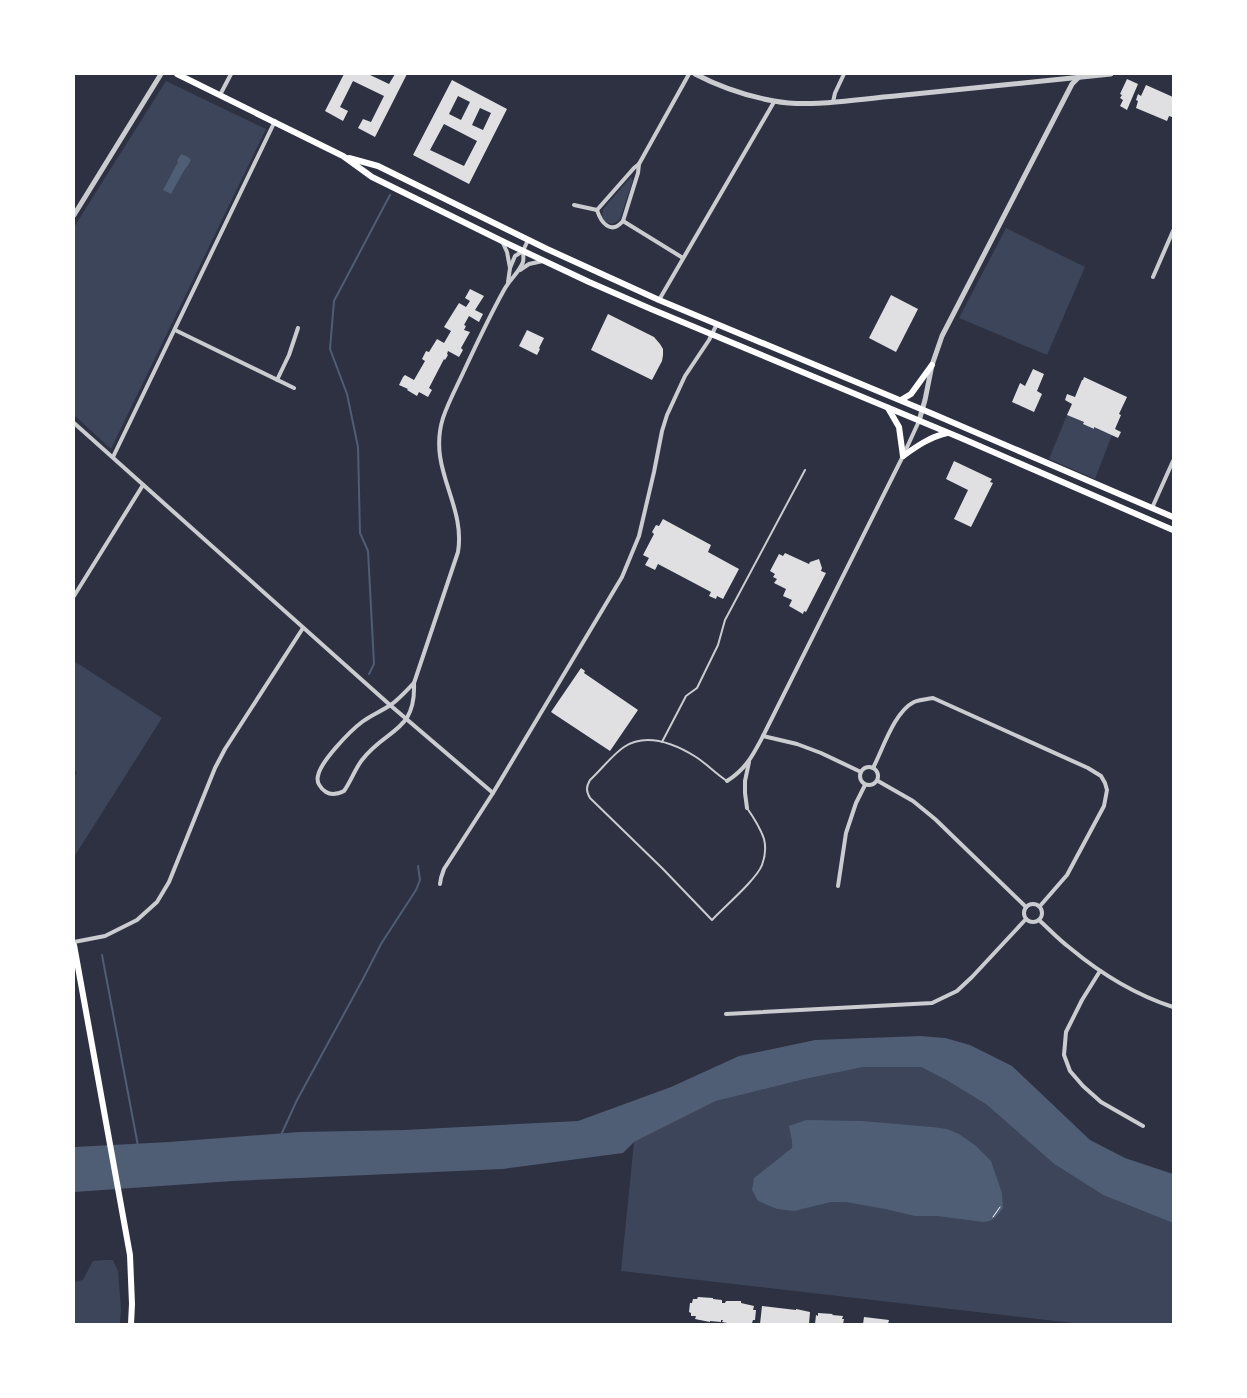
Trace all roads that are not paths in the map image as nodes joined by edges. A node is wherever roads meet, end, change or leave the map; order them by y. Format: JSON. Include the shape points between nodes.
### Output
{"nodes":[{"id":1,"x":161,"y":74,"type":"edge"},
{"id":2,"x":177,"y":74,"type":"edge"},
{"id":3,"x":231,"y":74,"type":"edge"},
{"id":4,"x":689,"y":74,"type":"edge"},
{"id":5,"x":695,"y":74,"type":"edge"},
{"id":6,"x":844,"y":74,"type":"edge"},
{"id":7,"x":1111,"y":74,"type":"edge"},
{"id":8,"x":1081,"y":75,"type":"edge"},
{"id":9,"x":220,"y":95,"type":"junction"},
{"id":10,"x":774,"y":102,"type":"junction"},
{"id":11,"x":833,"y":102,"type":"junction"},
{"id":12,"x":275,"y":121,"type":"junction"},
{"id":13,"x":343,"y":156,"type":"junction"},
{"id":14,"x":640,"y":164,"type":"junction"},
{"id":15,"x":574,"y":204,"type":"dead end"},
{"id":16,"x":597,"y":210,"type":"junction"},
{"id":17,"x":74,"y":215,"type":"edge"},
{"id":18,"x":623,"y":222,"type":"junction"},
{"id":19,"x":1173,"y":231,"type":"edge"},
{"id":20,"x":528,"y":240,"type":"junction"},
{"id":21,"x":502,"y":241,"type":"junction"},
{"id":22,"x":523,"y":251,"type":"junction"},
{"id":23,"x":683,"y":258,"type":"junction"},
{"id":24,"x":545,"y":261,"type":"junction"},
{"id":25,"x":510,"y":268,"type":"junction"},
{"id":26,"x":518,"y":272,"type":"junction"},
{"id":27,"x":1153,"y":277,"type":"dead end"},
{"id":28,"x":508,"y":282,"type":"junction"},
{"id":29,"x":659,"y":300,"type":"junction"},
{"id":30,"x":717,"y":324,"type":"junction"},
{"id":31,"x":298,"y":328,"type":"dead end"},
{"id":32,"x":174,"y":330,"type":"junction"},
{"id":33,"x":712,"y":335,"type":"junction"},
{"id":34,"x":932,"y":365,"type":"junction"},
{"id":35,"x":277,"y":380,"type":"junction"},
{"id":36,"x":294,"y":388,"type":"dead end"},
{"id":37,"x":900,"y":400,"type":"junction"},
{"id":38,"x":887,"y":407,"type":"junction"},
{"id":39,"x":922,"y":409,"type":"junction"},
{"id":40,"x":919,"y":420,"type":"junction"},
{"id":41,"x":74,"y":422,"type":"edge"},
{"id":42,"x":948,"y":433,"type":"junction"},
{"id":43,"x":902,"y":456,"type":"junction"},
{"id":44,"x":113,"y":457,"type":"junction"},
{"id":45,"x":1173,"y":461,"type":"edge"},
{"id":46,"x":805,"y":470,"type":"dead end"},
{"id":47,"x":143,"y":485,"type":"junction"},
{"id":48,"x":1152,"y":508,"type":"junction"},
{"id":49,"x":1173,"y":517,"type":"edge"},
{"id":50,"x":1173,"y":530,"type":"edge"},
{"id":51,"x":74,"y":596,"type":"edge"},
{"id":52,"x":303,"y":628,"type":"junction"},
{"id":53,"x":414,"y":683,"type":"junction"},
{"id":54,"x":390,"y":705,"type":"junction"},
{"id":55,"x":407,"y":720,"type":"junction"},
{"id":56,"x":763,"y":736,"type":"junction"},
{"id":57,"x":662,"y":742,"type":"junction"},
{"id":58,"x":748,"y":762,"type":"junction"},
{"id":59,"x":873,"y":768,"type":"junction"},
{"id":60,"x":861,"y":772,"type":"junction"},
{"id":61,"x":727,"y":781,"type":"joint"},
{"id":62,"x":878,"y":781,"type":"junction"},
{"id":63,"x":866,"y":785,"type":"junction"},
{"id":64,"x":493,"y":793,"type":"junction"},
{"id":65,"x":747,"y":808,"type":"joint"},
{"id":66,"x":440,"y":884,"type":"dead end"},
{"id":67,"x":838,"y":886,"type":"dead end"},
{"id":68,"x":1040,"y":906,"type":"junction"},
{"id":69,"x":1026,"y":907,"type":"junction"},
{"id":70,"x":1026,"y":919,"type":"junction"},
{"id":71,"x":1039,"y":920,"type":"junction"},
{"id":72,"x":74,"y":943,"type":"edge"},
{"id":73,"x":1100,"y":971,"type":"junction"},
{"id":74,"x":1173,"y":1007,"type":"edge"},
{"id":75,"x":726,"y":1014,"type":"dead end"},
{"id":76,"x":1143,"y":1126,"type":"dead end"},
{"id":77,"x":131,"y":1324,"type":"edge"}],
"edges":[{"from":1,"to":17,"type":"street"},
{"from":2,"to":9,"type":"main road"},
{"from":3,"to":9,"type":"street"},
{"from":4,"to":14,"type":"street"},
{"from":5,"to":10,"type":"street","via":[[743,94]]},
{"from":6,"to":11,"type":"street"},
{"from":7,"to":8,"type":"street"},
{"from":8,"to":11,"type":"street"},
{"from":8,"to":34,"type":"street","via":[[1072,84],[942,336]]},
{"from":9,"to":12,"type":"main road"},
{"from":10,"to":11,"type":"street"},
{"from":10,"to":23,"type":"street"},
{"from":12,"to":13,"type":"main road"},
{"from":12,"to":32,"type":"street"},
{"from":13,"to":20,"type":"main road","via":[[378,166]]},
{"from":13,"to":21,"type":"main road","via":[[372,177]]},
{"from":14,"to":16,"type":"street"},
{"from":14,"to":18,"type":"street"},
{"from":15,"to":16,"type":"street"},
{"from":16,"to":18,"type":"street","via":[[605,225],[616,227]]},
{"from":18,"to":23,"type":"street"},
{"from":19,"to":27,"type":"street"},
{"from":20,"to":22,"type":"street"},
{"from":20,"to":29,"type":"main road"},
{"from":21,"to":22,"type":"main road"},
{"from":21,"to":25,"type":"street"},
{"from":22,"to":24,"type":"main road"},
{"from":22,"to":25,"type":"street","via":[[515,256]]},
{"from":22,"to":26,"type":"street","via":[[524,259]]},
{"from":23,"to":29,"type":"street"},
{"from":24,"to":26,"type":"street","via":[[529,264]]},
{"from":24,"to":33,"type":"main road"},
{"from":25,"to":28,"type":"street"},
{"from":26,"to":28,"type":"street"},
{"from":28,"to":53,"type":"street","via":[[474,348],[440,429],[441,465],[460,540]]},
{"from":29,"to":30,"type":"main road"},
{"from":30,"to":33,"type":"street"},
{"from":30,"to":37,"type":"main road"},
{"from":31,"to":35,"type":"street"},
{"from":32,"to":35,"type":"street"},
{"from":32,"to":44,"type":"street"},
{"from":33,"to":38,"type":"main road"},
{"from":33,"to":64,"type":"street","via":[[685,376],[662,431],[639,536],[622,577]]},
{"from":34,"to":37,"type":"main road","via":[[911,394]]},
{"from":34,"to":39,"type":"street"},
{"from":35,"to":36,"type":"street"},
{"from":37,"to":39,"type":"main road"},
{"from":38,"to":40,"type":"main road"},
{"from":38,"to":43,"type":"main road","via":[[899,426]]},
{"from":39,"to":40,"type":"street"},
{"from":39,"to":48,"type":"main road"},
{"from":40,"to":42,"type":"main road"},
{"from":40,"to":43,"type":"street"},
{"from":41,"to":44,"type":"street"},
{"from":42,"to":43,"type":"main road","via":[[930,438]]},
{"from":42,"to":50,"type":"main road"},
{"from":43,"to":56,"type":"street"},
{"from":44,"to":47,"type":"street"},
{"from":45,"to":48,"type":"street"},
{"from":46,"to":57,"type":"lane","via":[[725,620],[718,645],[697,688],[686,696]]},
{"from":47,"to":51,"type":"street"},
{"from":47,"to":52,"type":"street"},
{"from":48,"to":49,"type":"main road"},
{"from":52,"to":54,"type":"street"},
{"from":52,"to":72,"type":"street","via":[[225,749],[169,882],[157,902],[137,920],[105,936]]},
{"from":53,"to":54,"type":"street"},
{"from":53,"to":55,"type":"street","via":[[414,701]]},
{"from":54,"to":55,"type":"street"},
{"from":54,"to":55,"type":"street","via":[[349,733],[329,757],[317,777],[325,792],[344,791],[362,759]]},
{"from":55,"to":64,"type":"street"},
{"from":56,"to":58,"type":"street"},
{"from":56,"to":60,"type":"street","via":[[797,744]]},
{"from":57,"to":61,"type":"lane","via":[[698,758]]},
{"from":57,"to":65,"type":"lane","via":[[650,739],[623,748],[590,780],[587,792],[712,920],[762,866],[764,840]]},
{"from":58,"to":61,"type":"street"},
{"from":58,"to":65,"type":"street","via":[[745,780]]},
{"from":59,"to":60,"type":"street","via":[[868,767]]},
{"from":59,"to":62,"type":"street","via":[[878,772]]},
{"from":59,"to":68,"type":"street","via":[[903,710],[915,702],[933,698],[1102,776],[1107,790],[1104,806],[1067,875]]},
{"from":60,"to":63,"type":"street","via":[[860,778]]},
{"from":62,"to":63,"type":"street","via":[[871,786]]},
{"from":62,"to":69,"type":"street","via":[[913,801],[935,819]]},
{"from":63,"to":67,"type":"street","via":[[846,833]]},
{"from":64,"to":66,"type":"street","via":[[444,869]]},
{"from":68,"to":69,"type":"street","via":[[1031,904]]},
{"from":68,"to":71,"type":"street"},
{"from":69,"to":70,"type":"street"},
{"from":70,"to":71,"type":"street","via":[[1031,922]]},
{"from":70,"to":75,"type":"street","via":[[972,978],[957,991],[932,1002]]},
{"from":71,"to":73,"type":"street"},
{"from":72,"to":77,"type":"main road","via":[[130,1255]]},
{"from":73,"to":74,"type":"street"},
{"from":73,"to":76,"type":"street","via":[[1066,1032],[1064,1055],[1070,1071],[1083,1086],[1101,1102]]}]}
